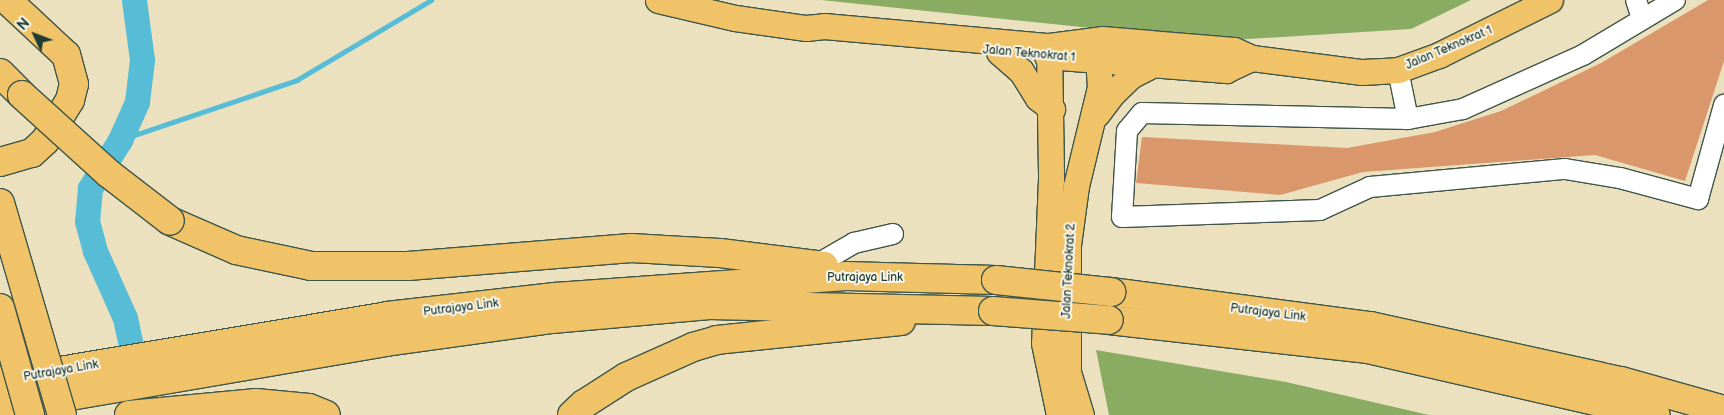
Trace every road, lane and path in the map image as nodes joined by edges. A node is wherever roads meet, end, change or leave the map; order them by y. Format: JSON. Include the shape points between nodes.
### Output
{"nodes":[{"id":1,"x":7,"y":0,"type":"edge"},
{"id":2,"x":658,"y":0,"type":"edge"},
{"id":3,"x":1550,"y":0,"type":"edge"},
{"id":4,"x":1636,"y":0,"type":"edge"},
{"id":5,"x":1675,"y":0,"type":"edge"},
{"id":6,"x":1642,"y":19,"type":"junction"},
{"id":7,"x":806,"y":28,"type":"junction"},
{"id":8,"x":1100,"y":50,"type":"junction"},
{"id":9,"x":1049,"y":51,"type":"junction"},
{"id":10,"x":999,"y":52,"type":"junction"},
{"id":11,"x":1252,"y":58,"type":"junction"},
{"id":12,"x":1152,"y":66,"type":"junction"},
{"id":13,"x":1398,"y":70,"type":"junction"},
{"id":14,"x":0,"y":73,"type":"edge"},
{"id":15,"x":1100,"y":87,"type":"junction"},
{"id":16,"x":1052,"y":100,"type":"junction"},
{"id":17,"x":1724,"y":105,"type":"edge"},
{"id":18,"x":1408,"y":119,"type":"junction"},
{"id":19,"x":1090,"y":125,"type":"junction"},
{"id":20,"x":0,"y":162,"type":"edge"},
{"id":21,"x":0,"y":203,"type":"edge"},
{"id":22,"x":892,"y":234,"type":"dead end"},
{"id":23,"x":818,"y":264,"type":"junction"},
{"id":24,"x":846,"y":276,"type":"junction"},
{"id":25,"x":0,"y":308,"type":"edge"},
{"id":26,"x":952,"y":308,"type":"junction"},
{"id":27,"x":386,"y":329,"type":"junction"},
{"id":28,"x":0,"y":382,"type":"edge"},
{"id":29,"x":0,"y":408,"type":"edge"},
{"id":30,"x":1724,"y":410,"type":"edge"},
{"id":31,"x":30,"y":415,"type":"edge"},
{"id":32,"x":62,"y":415,"type":"edge"},
{"id":33,"x":129,"y":415,"type":"edge"},
{"id":34,"x":326,"y":415,"type":"edge"},
{"id":35,"x":572,"y":415,"type":"edge"},
{"id":36,"x":1059,"y":415,"type":"edge"},
{"id":37,"x":1081,"y":415,"type":"edge"},
{"id":38,"x":1656,"y":415,"type":"edge"}],
"edges":[{"from":1,"to":20,"type":"highway","via":[[66,55],[74,84],[70,100],[45,141],[32,154]]},
{"from":2,"to":7,"type":"main road","name":"Jalan Teknokrat 1","via":[[735,18]]},
{"from":3,"to":13,"type":"main road","name":"Jalan Teknokrat 1","via":[[1474,40]]},
{"from":4,"to":6,"type":"lane"},
{"from":5,"to":6,"type":"lane"},
{"from":6,"to":18,"type":"lane","via":[[1583,55],[1514,89],[1463,109]]},
{"from":7,"to":9,"type":"main road","name":"Jalan Teknokrat 1","via":[[824,26]]},
{"from":7,"to":10,"type":"main road","name":"Jalan Teknokrat 1","via":[[821,36]]},
{"from":8,"to":9,"type":"main road","name":"Jalan Teknokrat 1"},
{"from":8,"to":11,"type":"main road","name":"Jalan Teknokrat 1","via":[[1234,50]]},
{"from":8,"to":12,"type":"main road","name":"Jalan Teknokrat 1"},
{"from":8,"to":15,"type":"main road","name":"Jalan Teknokrat 2"},
{"from":9,"to":10,"type":"main road","name":"Jalan Teknokrat 1"},
{"from":9,"to":16,"type":"main road","name":"Jalan Teknokrat 2"},
{"from":10,"to":16,"type":"main road","via":[[1021,71],[1038,98]]},
{"from":11,"to":12,"type":"main road","name":"Jalan Teknokrat 1","via":[[1226,70]]},
{"from":11,"to":13,"type":"main road","name":"Jalan Teknokrat 1","via":[[1362,72]]},
{"from":12,"to":19,"type":"main road","via":[[1121,86]]},
{"from":13,"to":18,"type":"lane"},
{"from":14,"to":23,"type":"highway","bridge":true,"via":[[108,173],[170,221],[236,250],[311,266],[408,266],[631,248],[720,253]]},
{"from":15,"to":16,"type":"main road","via":[[1090,77],[1071,71],[1056,82]]},
{"from":15,"to":19,"type":"main road","name":"Jalan Teknokrat 2"},
{"from":16,"to":36,"type":"main road","name":"Jalan Teknokrat 2","via":[[1044,342]]},
{"from":17,"to":18,"type":"lane","via":[[1698,199],[1620,178],[1565,169],[1370,187],[1320,210],[1122,217],[1127,131],[1142,113]]},
{"from":19,"to":37,"type":"main road","name":"Jalan Teknokrat 2","via":[[1076,186],[1068,244],[1068,372]]},
{"from":21,"to":32,"type":"highway","bridge":true},
{"from":22,"to":23,"type":"lane","via":[[854,243]]},
{"from":23,"to":24,"type":"highway"},
{"from":24,"to":27,"type":"highway","name":"Putrajaya Link","via":[[554,297]]},
{"from":24,"to":30,"type":"highway","name":"Putrajaya Link","bridge":true,"via":[[996,280],[1370,326],[1621,381]]},
{"from":25,"to":31,"type":"highway","bridge":true},
{"from":26,"to":27,"type":"highway","name":"Putrajaya Link","via":[[709,305],[552,320]]},
{"from":26,"to":35,"type":"highway","via":[[929,318],[717,340],[693,347],[626,377]]},
{"from":26,"to":38,"type":"highway","name":"Putrajaya Link","bridge":true,"via":[[1108,320],[1368,349]]},
{"from":27,"to":28,"type":"highway","name":"Putrajaya Link","bridge":true},
{"from":27,"to":29,"type":"highway","name":"Putrajaya Link","bridge":true},
{"from":33,"to":34,"type":"highway","via":[[256,402],[309,408]]}]}
